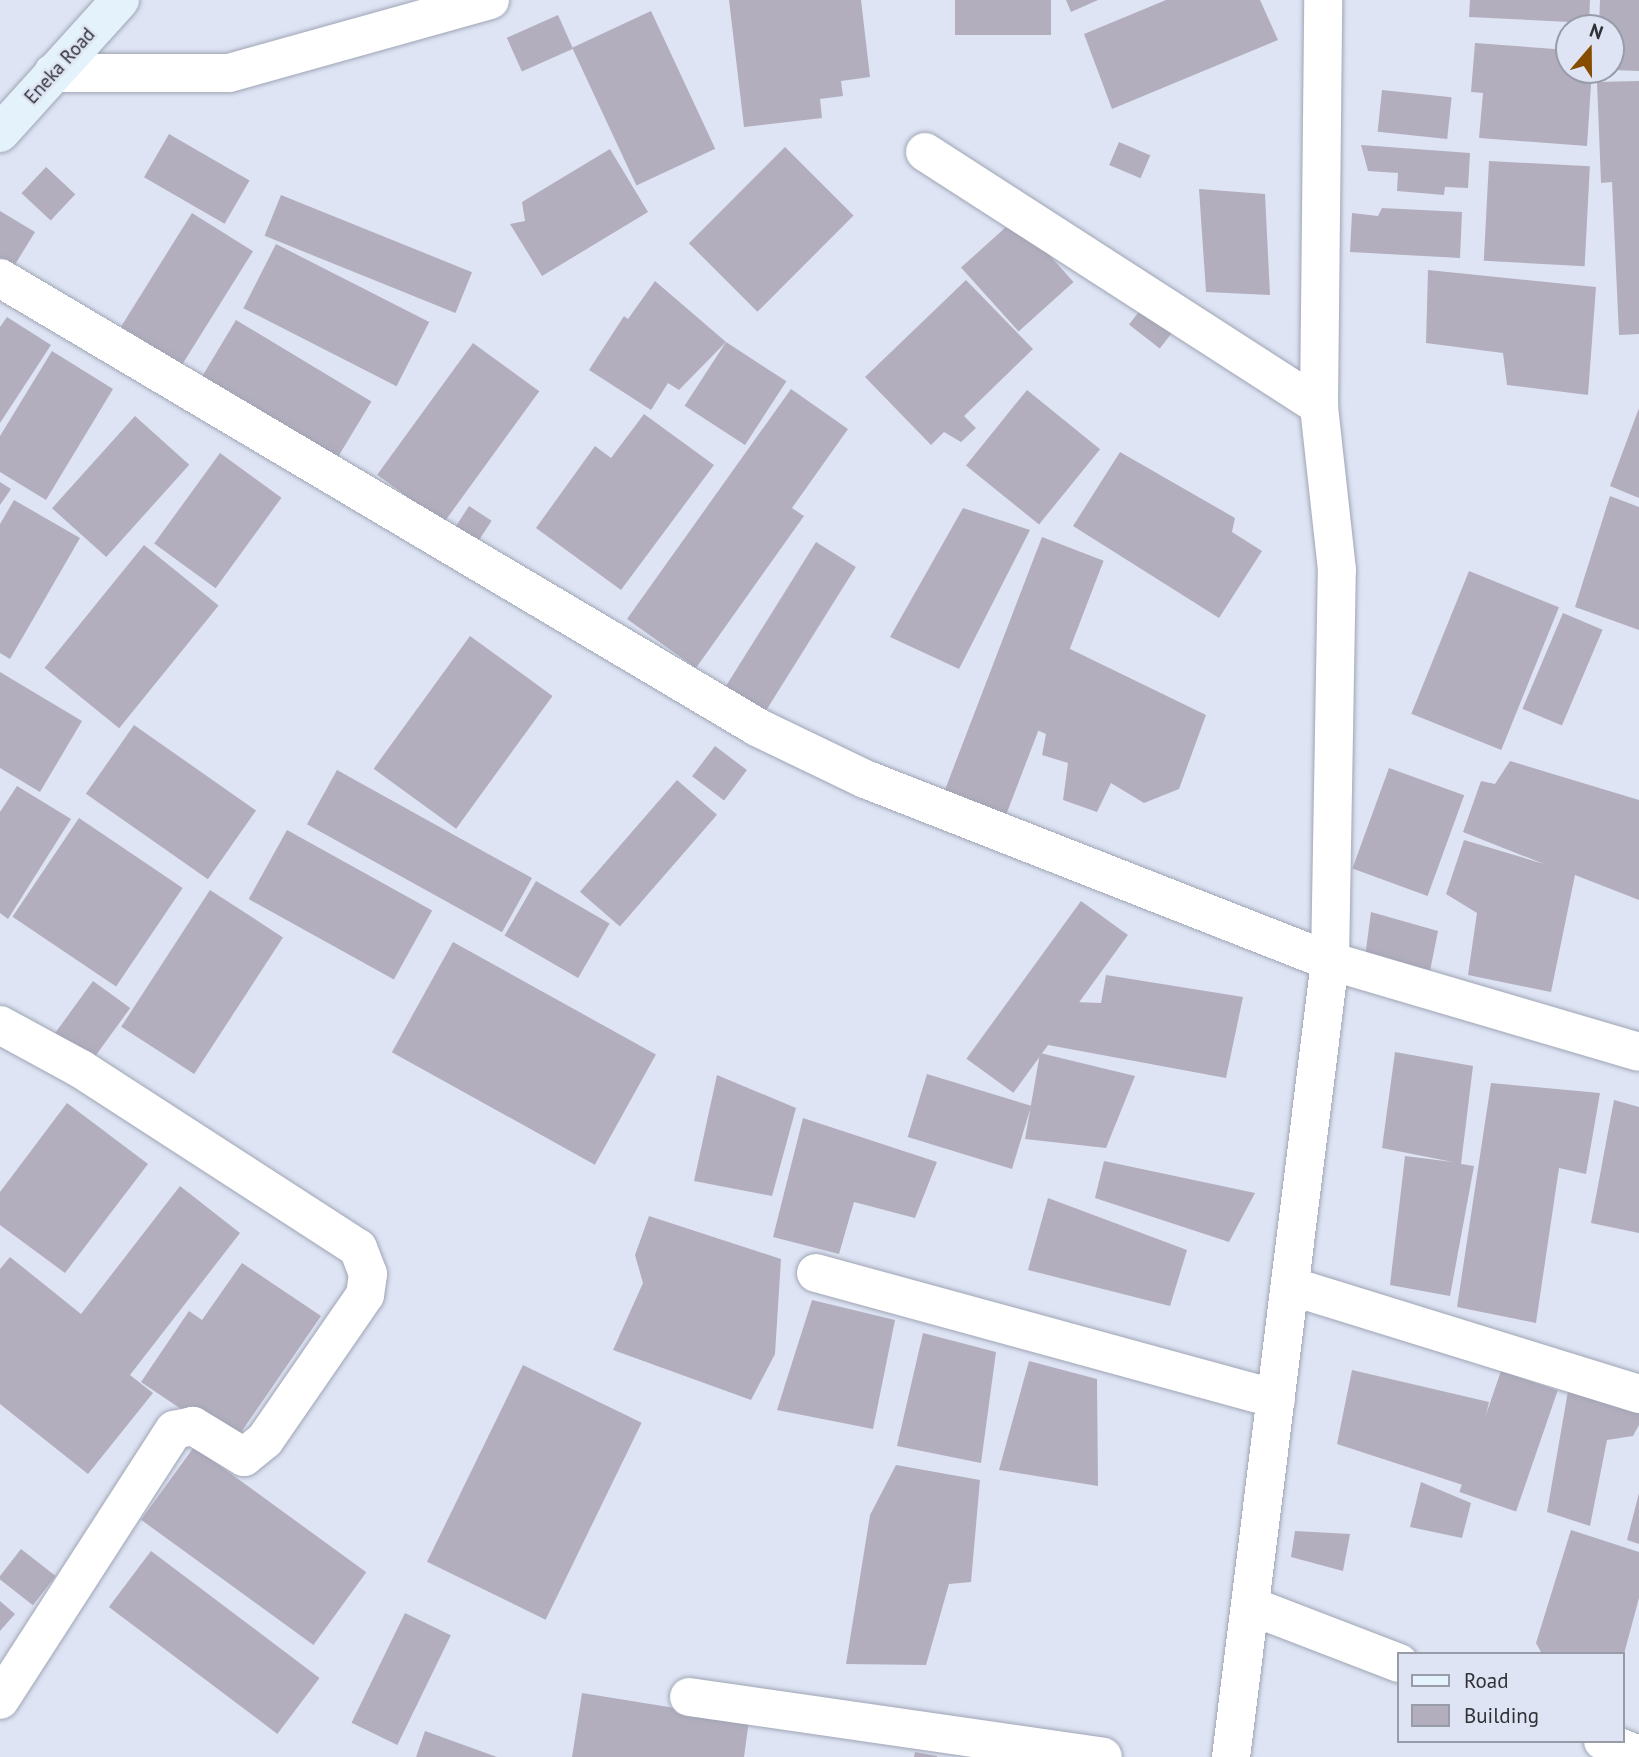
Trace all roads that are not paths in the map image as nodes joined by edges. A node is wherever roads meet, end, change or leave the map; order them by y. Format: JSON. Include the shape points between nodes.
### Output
{"nodes":[{"id":1,"x":120,"y":0,"type":"edge"},
{"id":2,"x":490,"y":0,"type":"edge"},
{"id":3,"x":1323,"y":0,"type":"edge"},
{"id":4,"x":53,"y":73,"type":"junction"},
{"id":5,"x":0,"y":133,"type":"edge"},
{"id":6,"x":925,"y":152,"type":"dead end"},
{"id":7,"x":0,"y":278,"type":"edge"},
{"id":8,"x":1318,"y":406,"type":"junction"},
{"id":9,"x":1330,"y":961,"type":"junction"},
{"id":10,"x":0,"y":1025,"type":"edge"},
{"id":11,"x":1639,"y":1052,"type":"edge"},
{"id":12,"x":816,"y":1273,"type":"dead end"},
{"id":13,"x":1290,"y":1286,"type":"junction"},
{"id":14,"x":1639,"y":1394,"type":"edge"},
{"id":15,"x":1276,"y":1399,"type":"junction"},
{"id":16,"x":1251,"y":1606,"type":"junction"},
{"id":17,"x":1398,"y":1663,"type":"edge"},
{"id":18,"x":690,"y":1697,"type":"dead end"},
{"id":19,"x":0,"y":1700,"type":"edge"},
{"id":20,"x":1608,"y":1743,"type":"edge"},
{"id":21,"x":1639,"y":1755,"type":"edge"},
{"id":22,"x":1103,"y":1757,"type":"edge"},
{"id":23,"x":1231,"y":1757,"type":"edge"}],
"edges":[{"from":1,"to":4,"type":"main road","name":"Eneka Road"},
{"from":2,"to":4,"type":"street","via":[[229,74]]},
{"from":3,"to":8,"type":"street"},
{"from":4,"to":5,"type":"main road","name":"Eneka Road"},
{"from":6,"to":8,"type":"street"},
{"from":7,"to":9,"type":"street","via":[[757,727],[865,779]]},
{"from":8,"to":9,"type":"street","via":[[1337,570]]},
{"from":9,"to":11,"type":"street"},
{"from":9,"to":13,"type":"street"},
{"from":10,"to":19,"type":"street","via":[[81,1069],[358,1248],[368,1274],[365,1295],[265,1440],[244,1457],[193,1426],[174,1430]]},
{"from":12,"to":15,"type":"street"},
{"from":13,"to":14,"type":"street"},
{"from":13,"to":15,"type":"street"},
{"from":15,"to":16,"type":"street"},
{"from":16,"to":17,"type":"street"},
{"from":16,"to":23,"type":"street"},
{"from":18,"to":22,"type":"street"},
{"from":20,"to":21,"type":"street"}]}
